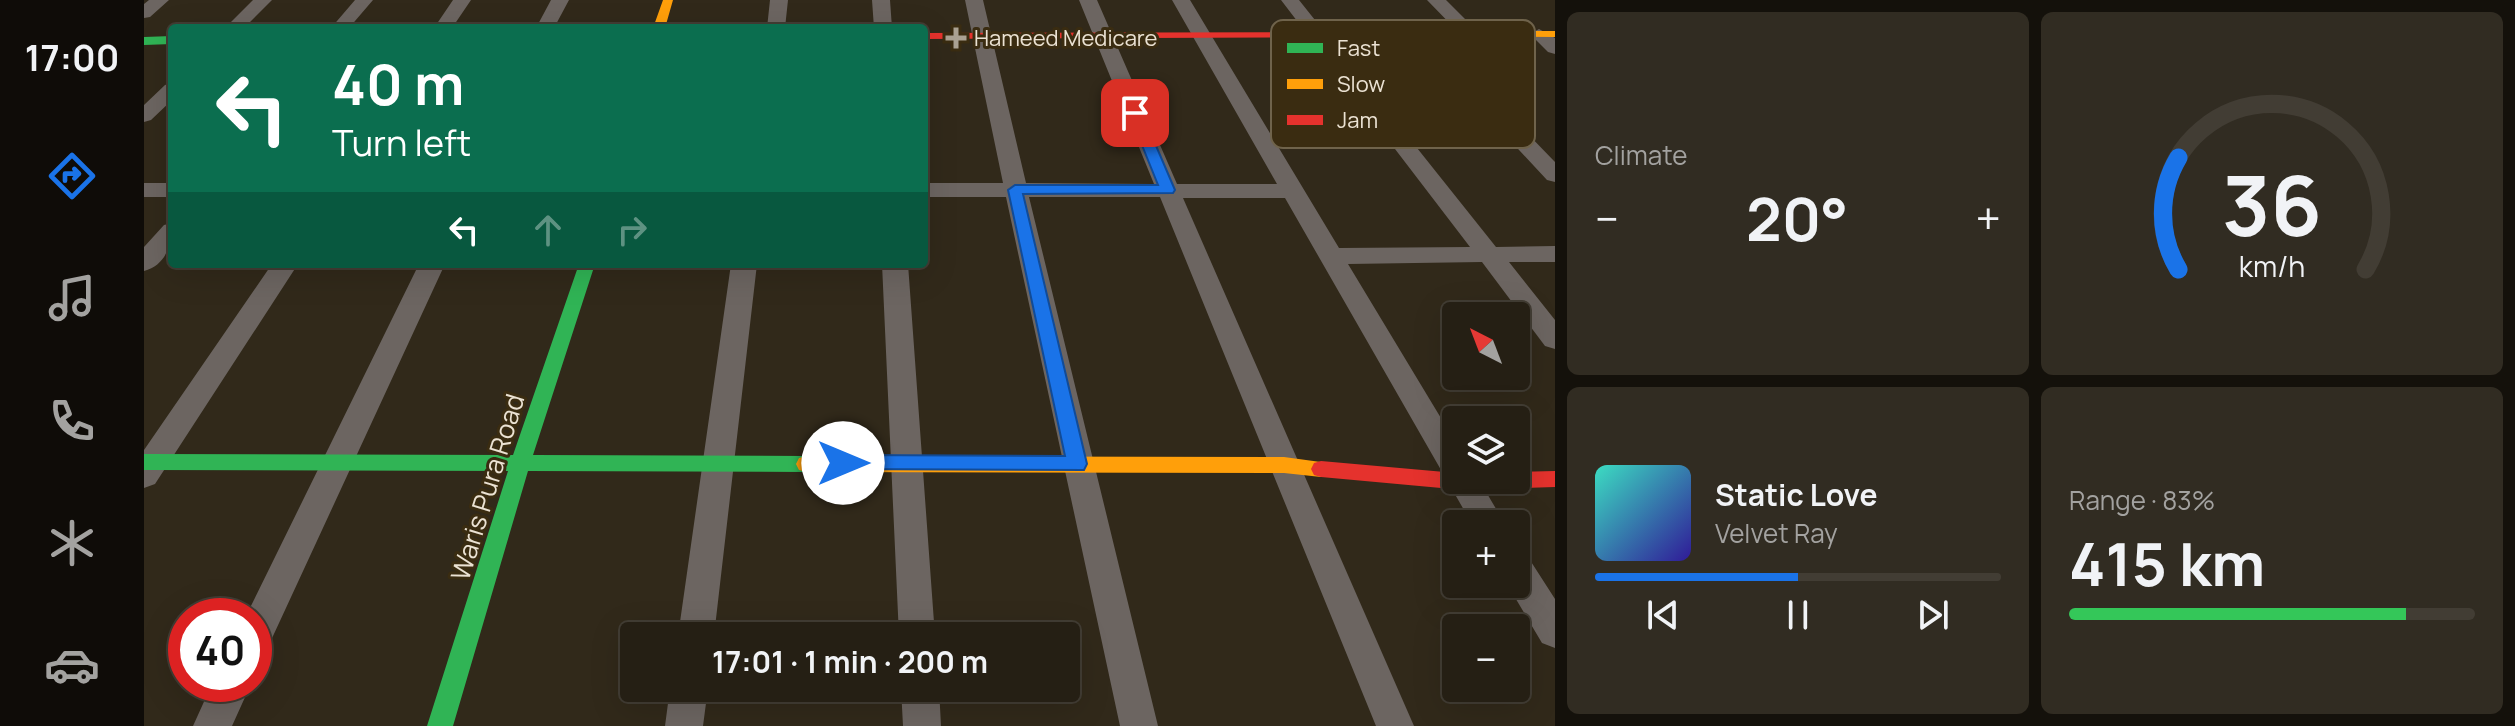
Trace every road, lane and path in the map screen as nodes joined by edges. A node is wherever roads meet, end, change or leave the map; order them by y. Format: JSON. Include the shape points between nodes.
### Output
{"nodes":[{"id":1,"x":160,"y":0,"type":"edge"},
{"id":2,"x":263,"y":0,"type":"edge"},
{"id":3,"x":364,"y":0,"type":"edge"},
{"id":4,"x":462,"y":0,"type":"edge"},
{"id":5,"x":560,"y":0,"type":"edge"},
{"id":6,"x":668,"y":0,"type":"edge"},
{"id":7,"x":779,"y":0,"type":"edge"},
{"id":8,"x":881,"y":0,"type":"edge"},
{"id":9,"x":974,"y":0,"type":"edge"},
{"id":10,"x":1088,"y":0,"type":"edge"},
{"id":11,"x":1181,"y":0,"type":"edge"},
{"id":12,"x":1290,"y":0,"type":"edge"},
{"id":13,"x":1436,"y":0,"type":"edge"},
{"id":14,"x":144,"y":13,"type":"edge"},
{"id":15,"x":1304,"y":20,"type":"edge"},
{"id":16,"x":1456,"y":20,"type":"edge"},
{"id":17,"x":238,"y":24,"type":"edge"},
{"id":18,"x":343,"y":24,"type":"edge"},
{"id":19,"x":446,"y":24,"type":"edge"},
{"id":20,"x":547,"y":24,"type":"edge"},
{"id":21,"x":660,"y":24,"type":"edge"},
{"id":22,"x":776,"y":24,"type":"edge"},
{"id":23,"x":883,"y":24,"type":"edge"},
{"id":24,"x":1547,"y":34,"type":"edge"},
{"id":25,"x":1201,"y":35,"type":"junction"},
{"id":26,"x":1271,"y":35,"type":"edge"},
{"id":27,"x":928,"y":36,"type":"edge"},
{"id":28,"x":981,"y":36,"type":"junction"},
{"id":29,"x":1103,"y":36,"type":"junction"},
{"id":30,"x":168,"y":40,"type":"edge"},
{"id":31,"x":144,"y":41,"type":"edge"},
{"id":32,"x":1555,"y":48,"type":"edge"},
{"id":33,"x":168,"y":93,"type":"edge"},
{"id":34,"x":144,"y":116,"type":"edge"},
{"id":35,"x":1404,"y":148,"type":"edge"},
{"id":36,"x":1529,"y":148,"type":"edge"},
{"id":37,"x":1555,"y":175,"type":"edge"},
{"id":38,"x":144,"y":190,"type":"edge"},
{"id":39,"x":168,"y":190,"type":"edge"},
{"id":40,"x":928,"y":190,"type":"edge"},
{"id":41,"x":1015,"y":190,"type":"junction"},
{"id":42,"x":1168,"y":190,"type":"junction"},
{"id":43,"x":1292,"y":191,"type":"junction"},
{"id":44,"x":168,"y":235,"type":"edge"},
{"id":45,"x":1555,"y":254,"type":"edge"},
{"id":46,"x":1489,"y":255,"type":"junction"},
{"id":47,"x":1330,"y":256,"type":"junction"},
{"id":48,"x":144,"y":263,"type":"edge"},
{"id":49,"x":282,"y":268,"type":"edge"},
{"id":50,"x":430,"y":268,"type":"edge"},
{"id":51,"x":586,"y":268,"type":"edge"},
{"id":52,"x":743,"y":268,"type":"edge"},
{"id":53,"x":895,"y":268,"type":"edge"},
{"id":54,"x":1555,"y":339,"type":"edge"},
{"id":55,"x":1442,"y":446,"type":"edge"},
{"id":56,"x":521,"y":461,"type":"junction"},
{"id":57,"x":337,"y":462,"type":"junction"},
{"id":58,"x":718,"y":463,"type":"junction"},
{"id":59,"x":906,"y":463,"type":"junction"},
{"id":60,"x":1077,"y":464,"type":"junction"},
{"id":61,"x":1284,"y":465,"type":"junction"},
{"id":62,"x":147,"y":466,"type":"edge"},
{"id":63,"x":1442,"y":476,"type":"edge"},
{"id":64,"x":1530,"y":478,"type":"edge"},
{"id":65,"x":1555,"y":479,"type":"edge"},
{"id":66,"x":1530,"y":591,"type":"edge"},
{"id":67,"x":272,"y":599,"type":"edge"},
{"id":68,"x":698,"y":622,"type":"edge"},
{"id":69,"x":916,"y":622,"type":"edge"},
{"id":70,"x":1555,"y":631,"type":"edge"},
{"id":71,"x":223,"y":702,"type":"edge"},
{"id":72,"x":687,"y":702,"type":"edge"},
{"id":73,"x":921,"y":702,"type":"edge"},
{"id":74,"x":212,"y":726,"type":"edge"},
{"id":75,"x":440,"y":726,"type":"edge"},
{"id":76,"x":684,"y":726,"type":"edge"},
{"id":77,"x":922,"y":726,"type":"edge"},
{"id":78,"x":1139,"y":726,"type":"edge"},
{"id":79,"x":1395,"y":726,"type":"edge"}],
"edges":[{"from":1,"to":14,"type":"street"},
{"from":2,"to":17,"type":"street"},
{"from":3,"to":18,"type":"street"},
{"from":4,"to":19,"type":"street"},
{"from":5,"to":20,"type":"street"},
{"from":6,"to":21,"type":"street"},
{"from":7,"to":22,"type":"street"},
{"from":8,"to":23,"type":"street"},
{"from":9,"to":28,"type":"street"},
{"from":10,"to":29,"type":"street"},
{"from":11,"to":25,"type":"street"},
{"from":12,"to":15,"type":"street"},
{"from":13,"to":16,"type":"street"},
{"from":24,"to":32,"type":"street"},
{"from":25,"to":26,"type":"street"},
{"from":25,"to":29,"type":"street"},
{"from":25,"to":43,"type":"street"},
{"from":27,"to":28,"type":"street"},
{"from":28,"to":29,"type":"street"},
{"from":28,"to":41,"type":"street"},
{"from":29,"to":42,"type":"street"},
{"from":30,"to":31,"type":"street"},
{"from":33,"to":34,"type":"street"},
{"from":35,"to":46,"type":"street"},
{"from":36,"to":37,"type":"street"},
{"from":38,"to":39,"type":"street"},
{"from":40,"to":41,"type":"street"},
{"from":41,"to":42,"type":"street"},
{"from":41,"to":60,"type":"street"},
{"from":42,"to":43,"type":"street"},
{"from":42,"to":61,"type":"street"},
{"from":43,"to":47,"type":"street"},
{"from":44,"to":48,"type":"street"},
{"from":45,"to":46,"type":"street"},
{"from":46,"to":47,"type":"street"},
{"from":46,"to":54,"type":"street"},
{"from":47,"to":55,"type":"street"},
{"from":49,"to":62,"type":"street"},
{"from":50,"to":57,"type":"street"},
{"from":51,"to":56,"type":"street","name":"Waris Pura Road"},
{"from":52,"to":58,"type":"street"},
{"from":53,"to":59,"type":"street"},
{"from":56,"to":57,"type":"street"},
{"from":56,"to":58,"type":"street"},
{"from":56,"to":75,"type":"street","name":"Waris Pura Road"},
{"from":57,"to":62,"type":"street"},
{"from":57,"to":67,"type":"street"},
{"from":58,"to":59,"type":"street"},
{"from":58,"to":68,"type":"street"},
{"from":59,"to":60,"type":"street"},
{"from":59,"to":69,"type":"street"},
{"from":60,"to":61,"type":"street"},
{"from":60,"to":78,"type":"street"},
{"from":61,"to":63,"type":"street"},
{"from":61,"to":79,"type":"street"},
{"from":64,"to":65,"type":"street"},
{"from":66,"to":70,"type":"street"},
{"from":71,"to":74,"type":"street"},
{"from":72,"to":76,"type":"street"},
{"from":73,"to":77,"type":"street"}]}
